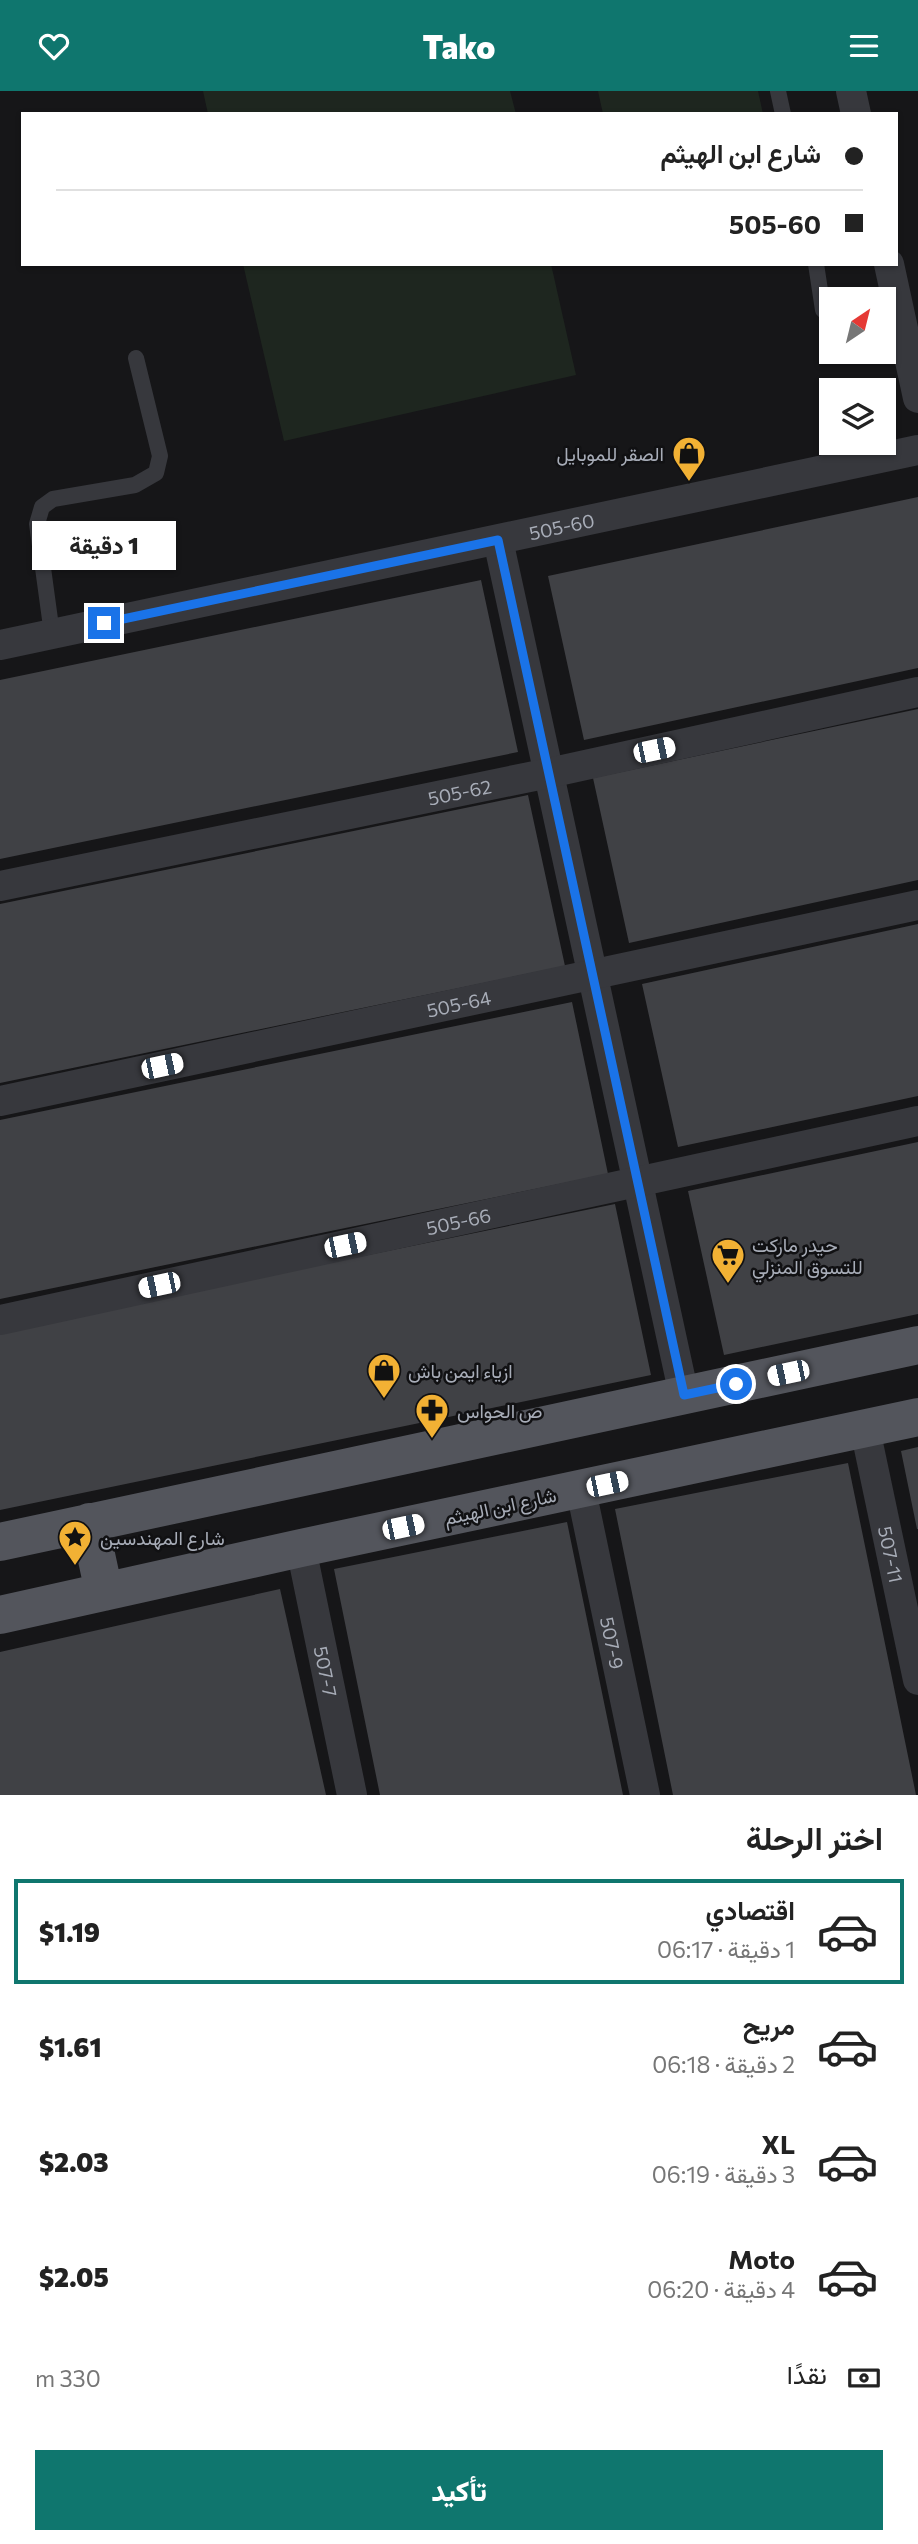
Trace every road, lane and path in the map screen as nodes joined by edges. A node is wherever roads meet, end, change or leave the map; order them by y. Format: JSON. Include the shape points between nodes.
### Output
{"nodes":[{"id":1,"x":778,"y":91,"type":"edge"},
{"id":2,"x":851,"y":91,"type":"edge"},
{"id":3,"x":783,"y":112,"type":"edge"},
{"id":4,"x":856,"y":112,"type":"edge"},
{"id":5,"x":816,"y":266,"type":"edge"},
{"id":6,"x":889,"y":266,"type":"edge"},
{"id":7,"x":820,"y":287,"type":"edge"},
{"id":8,"x":136,"y":358,"type":"dead end"},
{"id":9,"x":918,"y":398,"type":"edge"},
{"id":10,"x":918,"y":450,"type":"edge"},
{"id":11,"x":498,"y":540,"type":"junction"},
{"id":12,"x":52,"y":634,"type":"junction"},
{"id":13,"x":0,"y":645,"type":"edge"},
{"id":14,"x":918,"y":692,"type":"edge"},
{"id":15,"x":549,"y":773,"type":"junction"},
{"id":16,"x":0,"y":886,"type":"edge"},
{"id":17,"x":918,"y":905,"type":"edge"},
{"id":18,"x":592,"y":974,"type":"junction"},
{"id":19,"x":0,"y":1101,"type":"edge"},
{"id":20,"x":918,"y":1121,"type":"edge"},
{"id":21,"x":637,"y":1181,"type":"junction"},
{"id":22,"x":0,"y":1320,"type":"edge"},
{"id":23,"x":918,"y":1345,"type":"edge"},
{"id":24,"x":684,"y":1395,"type":"junction"},
{"id":25,"x":918,"y":1417,"type":"edge"},
{"id":26,"x":865,"y":1429,"type":"junction"},
{"id":27,"x":581,"y":1490,"type":"junction"},
{"id":28,"x":89,"y":1522,"type":"junction"},
{"id":29,"x":0,"y":1542,"type":"edge"},
{"id":30,"x":301,"y":1548,"type":"junction"},
{"id":31,"x":104,"y":1592,"type":"junction"},
{"id":32,"x":0,"y":1615,"type":"edge"},
{"id":33,"x":918,"y":1680,"type":"edge"},
{"id":34,"x":352,"y":1795,"type":"edge"},
{"id":35,"x":645,"y":1795,"type":"edge"}],
"edges":[{"from":1,"to":3,"type":"lane"},
{"from":2,"to":4,"type":"street"},
{"from":5,"to":7,"type":"lane"},
{"from":6,"to":9,"type":"street"},
{"from":8,"to":12,"type":"lane","via":[[160,456],[156,473],[135,485],[53,499],[42,507],[37,524]]},
{"from":10,"to":11,"type":"street","name":"505-60"},
{"from":11,"to":12,"type":"street","name":"505-60"},
{"from":11,"to":15,"type":"street"},
{"from":12,"to":13,"type":"street","name":"505-60"},
{"from":14,"to":15,"type":"street","name":"505-62"},
{"from":15,"to":16,"type":"street","name":"505-62"},
{"from":15,"to":18,"type":"street"},
{"from":17,"to":18,"type":"street","name":"505-64"},
{"from":18,"to":19,"type":"street","name":"505-64"},
{"from":18,"to":21,"type":"street"},
{"from":20,"to":21,"type":"street","name":"505-66"},
{"from":21,"to":22,"type":"street","name":"505-66"},
{"from":21,"to":24,"type":"street"},
{"from":23,"to":24,"type":"main road"},
{"from":24,"to":28,"type":"main road"},
{"from":25,"to":26,"type":"main road","name":"شارع ابن الهيثم"},
{"from":26,"to":27,"type":"main road","name":"شارع ابن الهيثم"},
{"from":26,"to":33,"type":"street","name":"507-11"},
{"from":27,"to":30,"type":"main road","name":"شارع ابن الهيثم"},
{"from":27,"to":35,"type":"street","name":"507-9"},
{"from":28,"to":29,"type":"main road"},
{"from":28,"to":31,"type":"main road"},
{"from":30,"to":31,"type":"main road","name":"شارع ابن الهيثم"},
{"from":30,"to":34,"type":"street","name":"507-7"},
{"from":31,"to":32,"type":"main road","name":"شارع ابن الهيثم"}]}
